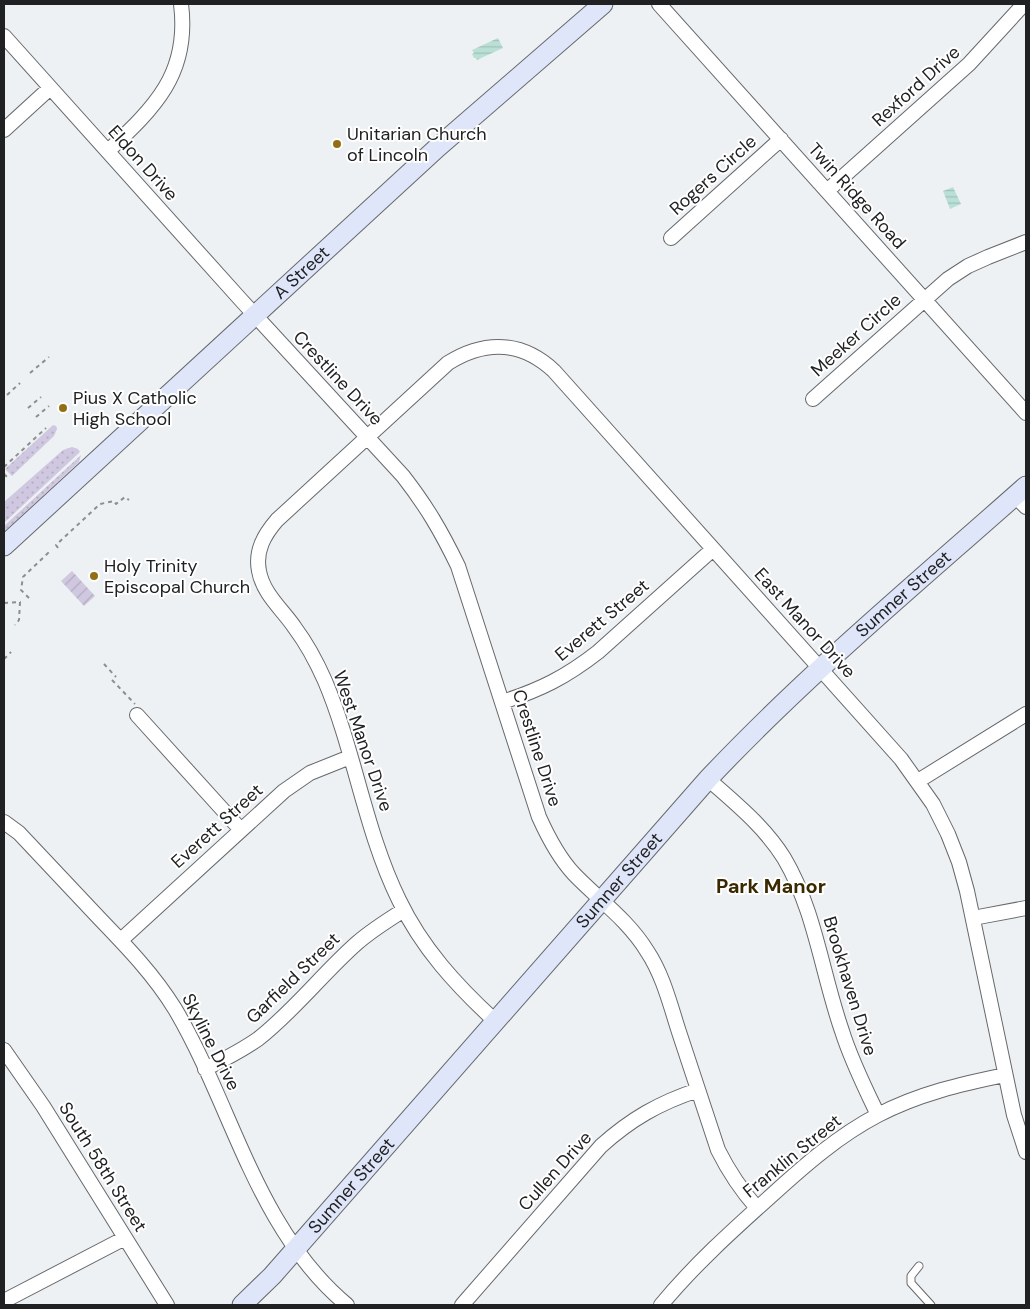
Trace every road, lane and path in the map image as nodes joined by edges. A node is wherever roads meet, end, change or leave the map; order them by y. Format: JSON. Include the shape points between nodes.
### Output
{"nodes":[{"id":1,"x":181,"y":4,"type":"edge"},
{"id":2,"x":603,"y":4,"type":"edge"},
{"id":3,"x":659,"y":4,"type":"edge"},
{"id":4,"x":1024,"y":4,"type":"edge"},
{"id":5,"x":4,"y":36,"type":"edge"},
{"id":6,"x":50,"y":88,"type":"junction"},
{"id":7,"x":4,"y":130,"type":"edge"},
{"id":8,"x":781,"y":139,"type":"junction"},
{"id":9,"x":108,"y":151,"type":"junction"},
{"id":10,"x":827,"y":191,"type":"junction"},
{"id":11,"x":671,"y":238,"type":"dead end"},
{"id":12,"x":1026,"y":242,"type":"edge"},
{"id":13,"x":924,"y":299,"type":"junction"},
{"id":14,"x":255,"y":315,"type":"junction"},
{"id":15,"x":49,"y":357,"type":"dead end"},
{"id":16,"x":30,"y":374,"type":"dead end"},
{"id":17,"x":20,"y":382,"type":"dead end"},
{"id":18,"x":7,"y":395,"type":"dead end"},
{"id":19,"x":41,"y":397,"type":"dead end"},
{"id":20,"x":812,"y":400,"type":"dead end"},
{"id":21,"x":49,"y":406,"type":"dead end"},
{"id":22,"x":28,"y":408,"type":"dead end"},
{"id":23,"x":1026,"y":413,"type":"edge"},
{"id":24,"x":36,"y":417,"type":"dead end"},
{"id":25,"x":46,"y":428,"type":"dead end"},
{"id":26,"x":367,"y":437,"type":"junction"},
{"id":27,"x":4,"y":467,"type":"edge"},
{"id":28,"x":4,"y":474,"type":"edge"},
{"id":29,"x":9,"y":479,"type":"dead end"},
{"id":30,"x":1023,"y":496,"type":"edge"},
{"id":31,"x":129,"y":500,"type":"dead end"},
{"id":32,"x":4,"y":546,"type":"edge"},
{"id":33,"x":58,"y":548,"type":"dead end"},
{"id":34,"x":713,"y":549,"type":"junction"},
{"id":35,"x":50,"y":555,"type":"dead end"},
{"id":36,"x":28,"y":598,"type":"dead end"},
{"id":37,"x":4,"y":603,"type":"edge"},
{"id":38,"x":15,"y":625,"type":"dead end"},
{"id":39,"x":11,"y":652,"type":"dead end"},
{"id":40,"x":4,"y":659,"type":"edge"},
{"id":41,"x":104,"y":664,"type":"dead end"},
{"id":42,"x":820,"y":668,"type":"junction"},
{"id":43,"x":116,"y":677,"type":"dead end"},
{"id":44,"x":112,"y":680,"type":"dead end"},
{"id":45,"x":502,"y":702,"type":"junction"},
{"id":46,"x":136,"y":710,"type":"joint"},
{"id":47,"x":1026,"y":714,"type":"edge"},
{"id":48,"x":350,"y":757,"type":"junction"},
{"id":49,"x":708,"y":779,"type":"junction"},
{"id":50,"x":918,"y":781,"type":"junction"},
{"id":51,"x":4,"y":822,"type":"edge"},
{"id":52,"x":241,"y":830,"type":"junction"},
{"id":53,"x":601,"y":900,"type":"junction"},
{"id":54,"x":1026,"y":908,"type":"edge"},
{"id":55,"x":404,"y":910,"type":"junction"},
{"id":56,"x":973,"y":918,"type":"junction"},
{"id":57,"x":121,"y":940,"type":"junction"},
{"id":58,"x":495,"y":1021,"type":"junction"},
{"id":59,"x":4,"y":1050,"type":"edge"},
{"id":60,"x":204,"y":1068,"type":"junction"},
{"id":61,"x":1005,"y":1076,"type":"junction"},
{"id":62,"x":698,"y":1090,"type":"junction"},
{"id":63,"x":878,"y":1115,"type":"junction"},
{"id":64,"x":1026,"y":1152,"type":"edge"},
{"id":65,"x":757,"y":1208,"type":"junction"},
{"id":66,"x":125,"y":1238,"type":"junction"},
{"id":67,"x":295,"y":1250,"type":"junction"},
{"id":68,"x":919,"y":1266,"type":"dead end"},
{"id":69,"x":4,"y":1301,"type":"edge"},
{"id":70,"x":167,"y":1305,"type":"edge"},
{"id":71,"x":242,"y":1305,"type":"edge"},
{"id":72,"x":347,"y":1305,"type":"edge"},
{"id":73,"x":462,"y":1305,"type":"edge"},
{"id":74,"x":661,"y":1305,"type":"edge"},
{"id":75,"x":931,"y":1305,"type":"edge"}],
"edges":[{"from":1,"to":9,"type":"street","via":[[179,50],[168,84],[149,112]]},
{"from":2,"to":14,"type":"street","name":"A Street","via":[[450,137]]},
{"from":3,"to":8,"type":"street","name":"Twin Ridge Road"},
{"from":4,"to":10,"type":"street","name":"Rexford Drive","via":[[969,64]]},
{"from":5,"to":6,"type":"street","name":"Eldon Drive"},
{"from":6,"to":7,"type":"street"},
{"from":6,"to":9,"type":"street","name":"Eldon Drive"},
{"from":8,"to":10,"type":"street","name":"Twin Ridge Road"},
{"from":8,"to":11,"type":"street","name":"Rogers Circle"},
{"from":9,"to":14,"type":"street","name":"Eldon Drive"},
{"from":10,"to":13,"type":"street","name":"Twin Ridge Road"},
{"from":12,"to":13,"type":"street","via":[[968,266]]},
{"from":13,"to":20,"type":"street","name":"Meeker Circle"},
{"from":13,"to":23,"type":"street","name":"Twin Ridge Road"},
{"from":14,"to":26,"type":"street","name":"Crestline Drive"},
{"from":14,"to":32,"type":"street","name":"A Street"},
{"from":15,"to":16,"type":"path"},
{"from":17,"to":18,"type":"path"},
{"from":19,"to":22,"type":"path"},
{"from":21,"to":24,"type":"path"},
{"from":25,"to":27,"type":"path"},
{"from":26,"to":34,"type":"street","name":"East Manor Drive","via":[[448,362],[489,347],[518,349],[534,356],[554,372]]},
{"from":26,"to":45,"type":"street","name":"Crestline Drive","via":[[403,476],[442,532],[458,566]]},
{"from":26,"to":48,"type":"street","name":"West Manor Drive","via":[[277,520],[264,536],[258,560],[264,587],[303,640],[325,681]]},
{"from":28,"to":29,"type":"path"},
{"from":30,"to":42,"type":"street","name":"Sumner Street"},
{"from":31,"to":33,"type":"path","via":[[125,497],[116,504],[114,501],[100,504],[56,545]]},
{"from":34,"to":42,"type":"street","name":"East Manor Drive"},
{"from":34,"to":45,"type":"street","name":"Everett Street","via":[[578,668],[530,693]]},
{"from":35,"to":36,"type":"path","via":[[48,553],[23,577],[21,590]]},
{"from":37,"to":38,"type":"path","via":[[20,602],[19,620]]},
{"from":39,"to":40,"type":"path"},
{"from":41,"to":43,"type":"path"},
{"from":42,"to":49,"type":"street","name":"Sumner Street"},
{"from":42,"to":50,"type":"street","name":"East Manor Drive"},
{"from":44,"to":46,"type":"path"},
{"from":45,"to":53,"type":"street","name":"Crestline Drive","via":[[548,837],[573,873]]},
{"from":46,"to":52,"type":"street"},
{"from":47,"to":50,"type":"street"},
{"from":48,"to":52,"type":"street","name":"Everett Street","via":[[301,778]]},
{"from":48,"to":55,"type":"street","name":"West Manor Drive","via":[[385,868]]},
{"from":49,"to":53,"type":"street","name":"Sumner Street"},
{"from":49,"to":63,"type":"street","name":"Brookhaven Drive","via":[[751,817],[784,858],[796,881],[841,1031]]},
{"from":50,"to":56,"type":"street","name":"East Manor Drive","via":[[948,834],[959,862]]},
{"from":51,"to":57,"type":"street","name":"Skyline Drive","via":[[19,833]]},
{"from":52,"to":57,"type":"street","name":"Everett Street"},
{"from":53,"to":58,"type":"street","name":"Sumner Street"},
{"from":53,"to":62,"type":"street","name":"Crestline Drive","via":[[636,934],[658,971]]},
{"from":54,"to":56,"type":"street"},
{"from":55,"to":58,"type":"street","name":"West Manor Drive","via":[[441,967]]},
{"from":55,"to":60,"type":"street","name":"Garfield Street","via":[[357,943],[257,1039]]},
{"from":56,"to":61,"type":"street","name":"East Manor Drive"},
{"from":57,"to":60,"type":"street","name":"Skyline Drive","via":[[163,991]]},
{"from":58,"to":67,"type":"street","name":"Sumner Street"},
{"from":59,"to":66,"type":"street","name":"South 58th Street"},
{"from":60,"to":67,"type":"street","name":"Skyline Drive","via":[[272,1213]]},
{"from":61,"to":63,"type":"street","name":"Franklin Street","via":[[935,1092]]},
{"from":61,"to":64,"type":"street","name":"East Manor Drive"},
{"from":62,"to":65,"type":"street","name":"Crestline Drive","via":[[718,1150],[741,1190]]},
{"from":62,"to":73,"type":"street","name":"Cullen Drive","via":[[640,1115],[600,1146]]},
{"from":63,"to":65,"type":"street","name":"Franklin Street","via":[[817,1155]]},
{"from":65,"to":74,"type":"street","name":"Franklin Street","via":[[703,1258]]},
{"from":66,"to":69,"type":"street"},
{"from":66,"to":70,"type":"street","name":"South 58th Street"},
{"from":67,"to":71,"type":"street","name":"Sumner Street"},
{"from":67,"to":72,"type":"street","name":"Skyline Drive","via":[[314,1274]]},
{"from":68,"to":75,"type":"lane","via":[[911,1276],[911,1283]]}]}
